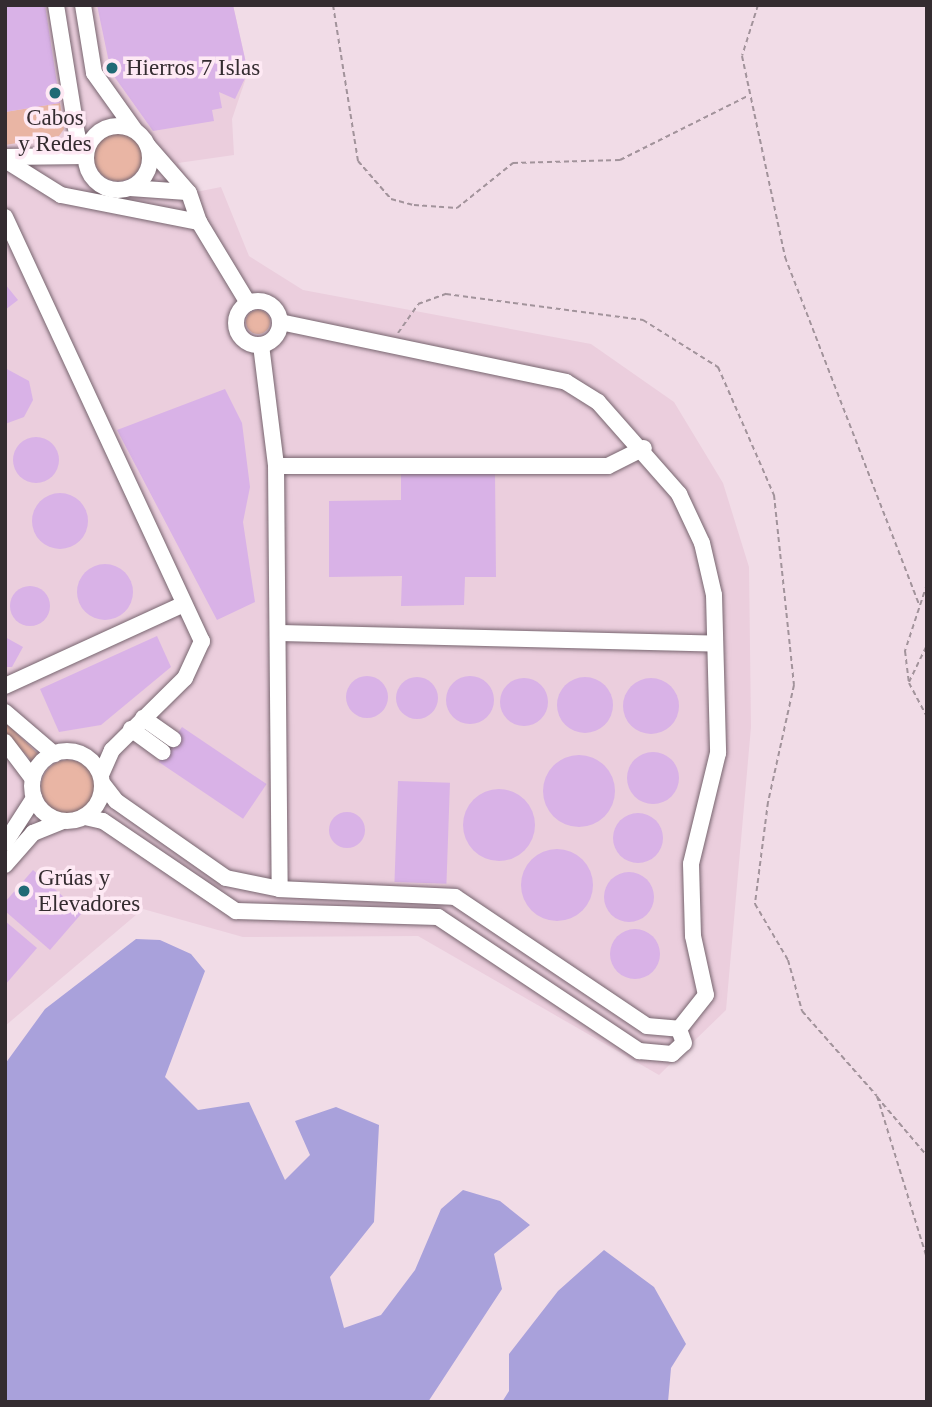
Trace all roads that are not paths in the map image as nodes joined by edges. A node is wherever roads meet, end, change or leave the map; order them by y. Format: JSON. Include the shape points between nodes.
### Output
{"nodes":[{"id":1,"x":56,"y":5,"type":"edge"},
{"id":2,"x":83,"y":5,"type":"edge"},
{"id":3,"x":142,"y":138,"type":"junction"},
{"id":4,"x":86,"y":156,"type":"junction"},
{"id":5,"x":5,"y":159,"type":"edge"},
{"id":6,"x":128,"y":188,"type":"junction"},
{"id":7,"x":189,"y":193,"type":"junction"},
{"id":8,"x":5,"y":217,"type":"edge"},
{"id":9,"x":199,"y":222,"type":"junction"},
{"id":10,"x":247,"y":303,"type":"junction"},
{"id":11,"x":280,"y":322,"type":"junction"},
{"id":12,"x":261,"y":345,"type":"junction"},
{"id":13,"x":644,"y":448,"type":"junction"},
{"id":14,"x":276,"y":466,"type":"junction"},
{"id":15,"x":182,"y":605,"type":"junction"},
{"id":16,"x":278,"y":633,"type":"junction"},
{"id":17,"x":713,"y":644,"type":"junction"},
{"id":18,"x":5,"y":686,"type":"edge"},
{"id":19,"x":5,"y":712,"type":"edge"},
{"id":20,"x":137,"y":724,"type":"junction"},
{"id":21,"x":5,"y":742,"type":"edge"},
{"id":22,"x":168,"y":746,"type":"dead end"},
{"id":23,"x":54,"y":754,"type":"junction"},
{"id":24,"x":33,"y":779,"type":"junction"},
{"id":25,"x":101,"y":779,"type":"junction"},
{"id":26,"x":34,"y":798,"type":"junction"},
{"id":27,"x":85,"y":817,"type":"junction"},
{"id":28,"x":63,"y":821,"type":"junction"},
{"id":29,"x":5,"y":843,"type":"edge"},
{"id":30,"x":201,"y":862,"type":"junction"},
{"id":31,"x":5,"y":864,"type":"edge"},
{"id":32,"x":186,"y":882,"type":"junction"},
{"id":33,"x":280,"y":889,"type":"junction"},
{"id":34,"x":679,"y":1029,"type":"junction"}],
"edges":[{"from":1,"to":4,"type":"street","via":[[77,135]]},
{"from":2,"to":3,"type":"street","via":[[94,73]]},
{"from":3,"to":4,"type":"street","via":[[110,127],[93,138]]},
{"from":3,"to":6,"type":"street","via":[[145,175]]},
{"from":3,"to":7,"type":"street"},
{"from":4,"to":5,"type":"street"},
{"from":4,"to":6,"type":"street","via":[[98,183]]},
{"from":5,"to":9,"type":"street","via":[[61,195]]},
{"from":6,"to":7,"type":"street","via":[[157,185]]},
{"from":7,"to":9,"type":"street"},
{"from":8,"to":15,"type":"street"},
{"from":9,"to":10,"type":"street"},
{"from":10,"to":11,"type":"street","via":[[269,303]]},
{"from":10,"to":12,"type":"street","via":[[236,326],[242,338]]},
{"from":11,"to":12,"type":"street","via":[[273,340]]},
{"from":11,"to":13,"type":"street","via":[[566,382],[598,402]]},
{"from":12,"to":14,"type":"street"},
{"from":13,"to":14,"type":"street","via":[[608,466]]},
{"from":13,"to":17,"type":"street","via":[[679,494],[702,543],[714,595]]},
{"from":14,"to":16,"type":"street"},
{"from":15,"to":18,"type":"street"},
{"from":15,"to":20,"type":"street","via":[[202,641],[199,659]]},
{"from":16,"to":17,"type":"street"},
{"from":16,"to":33,"type":"street"},
{"from":17,"to":34,"type":"street","via":[[718,753],[691,864],[693,936],[706,995]]},
{"from":19,"to":23,"type":"street"},
{"from":20,"to":22,"type":"street"},
{"from":20,"to":25,"type":"street"},
{"from":21,"to":24,"type":"street"},
{"from":23,"to":24,"type":"street"},
{"from":23,"to":25,"type":"street","via":[[76,752]]},
{"from":24,"to":26,"type":"street"},
{"from":25,"to":27,"type":"street","via":[[99,803]]},
{"from":25,"to":30,"type":"street","via":[[116,801]]},
{"from":26,"to":28,"type":"street","via":[[46,814]]},
{"from":26,"to":29,"type":"street"},
{"from":27,"to":28,"type":"street"},
{"from":27,"to":32,"type":"street","via":[[103,821]]},
{"from":28,"to":31,"type":"street","via":[[33,833]]},
{"from":30,"to":32,"type":"street"},
{"from":30,"to":33,"type":"street","via":[[244,885]]},
{"from":32,"to":34,"type":"street","via":[[236,911],[275,916],[438,918],[639,1051],[672,1054],[684,1043]]},
{"from":33,"to":34,"type":"street","via":[[455,897],[647,1026]]}]}
